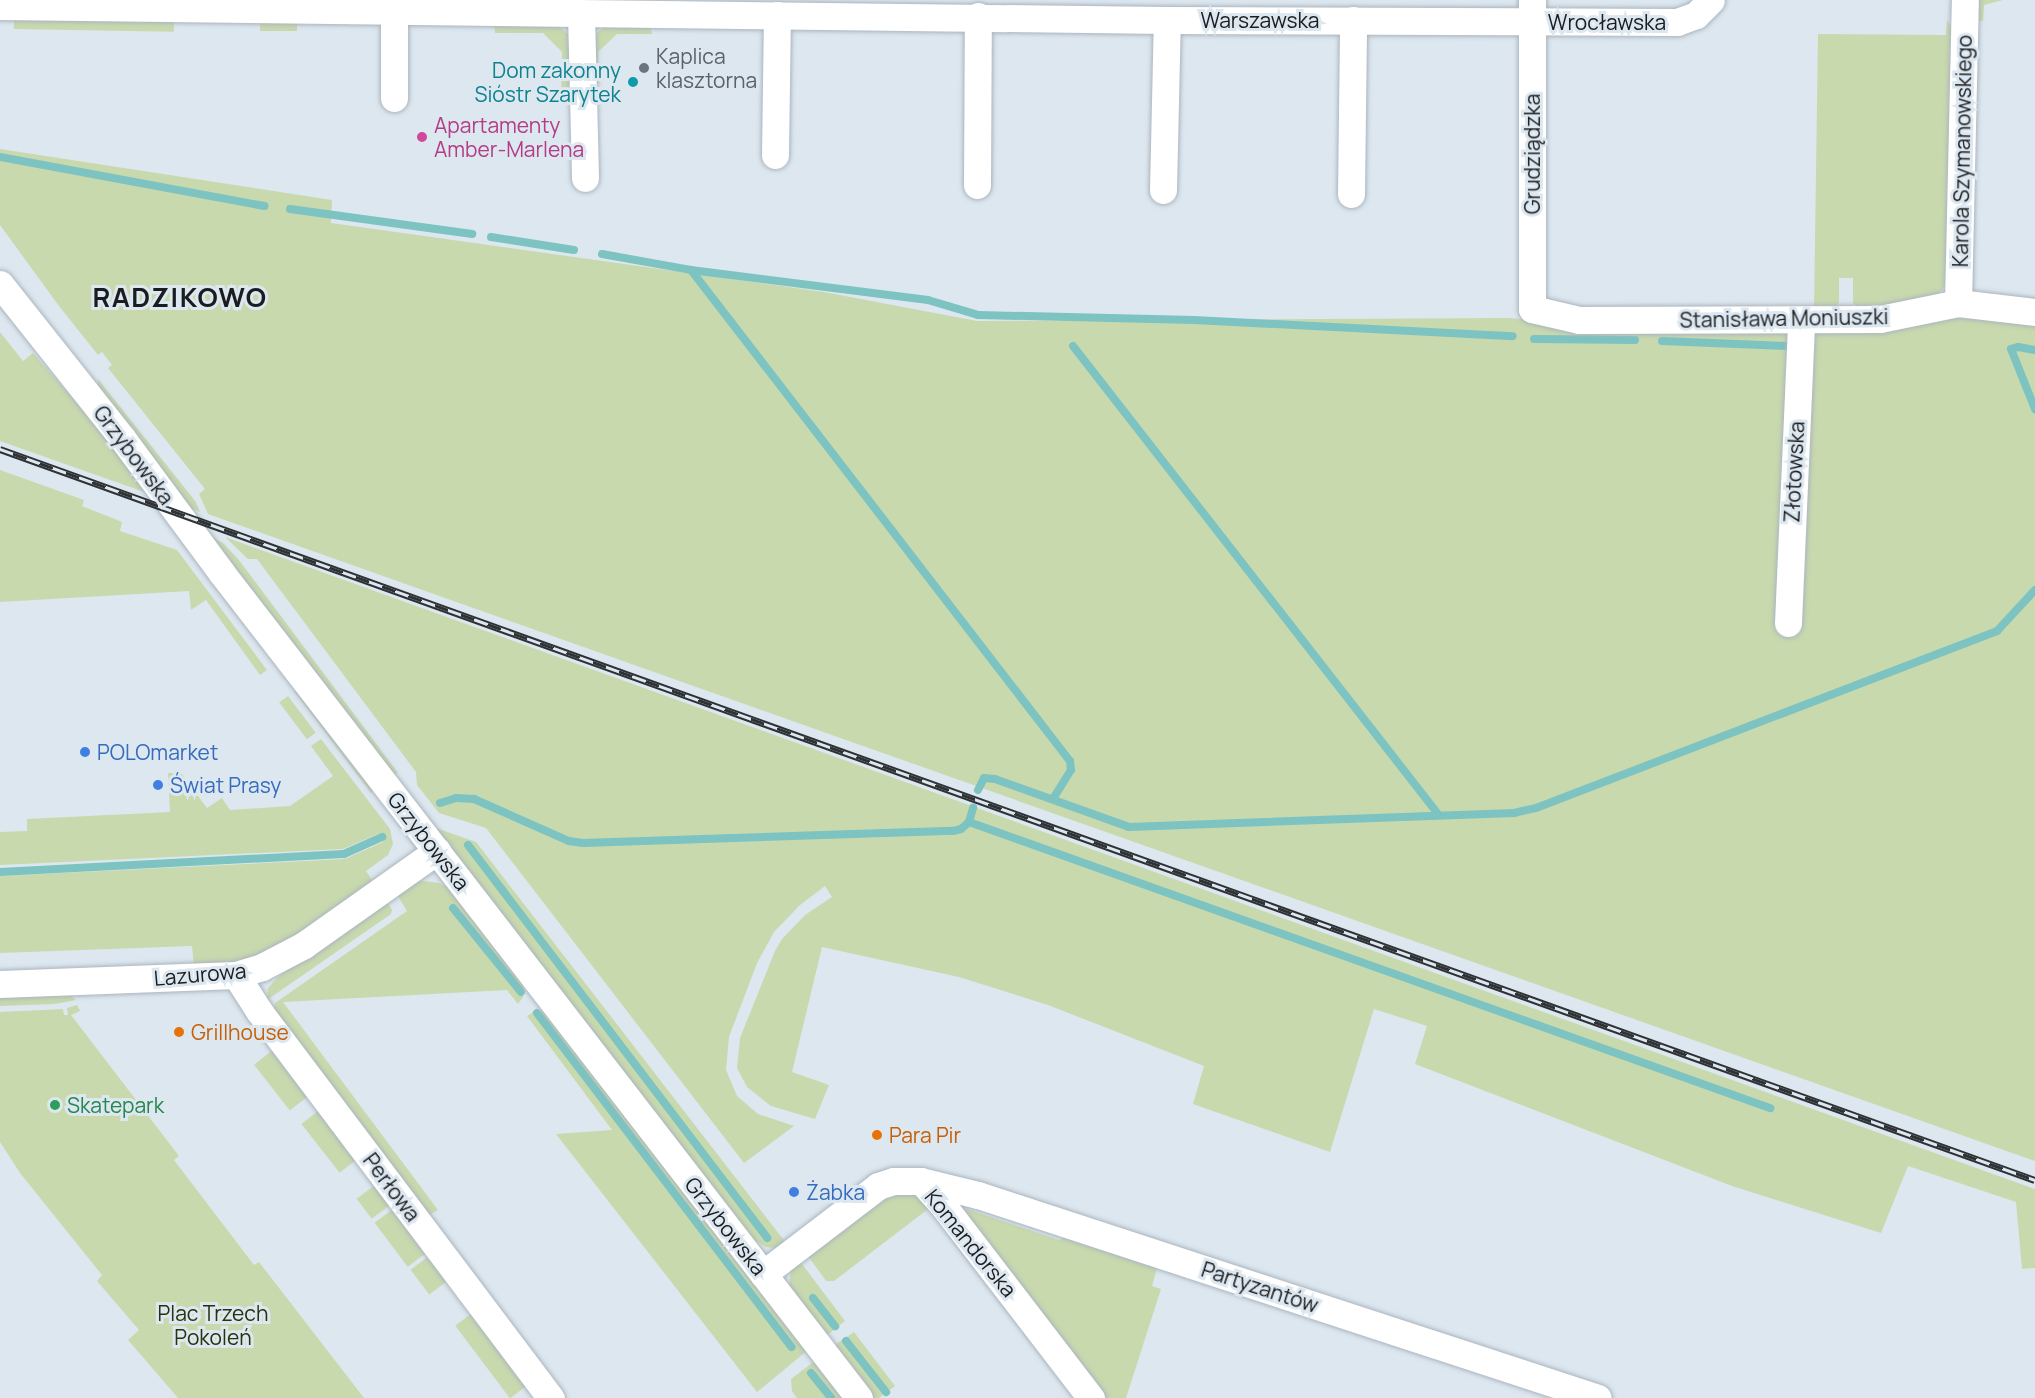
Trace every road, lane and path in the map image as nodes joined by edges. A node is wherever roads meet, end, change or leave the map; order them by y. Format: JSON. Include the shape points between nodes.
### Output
{"nodes":[{"id":1,"x":1711,"y":0,"type":"edge"},
{"id":2,"x":1965,"y":0,"type":"edge"},
{"id":3,"x":0,"y":6,"type":"edge"},
{"id":4,"x":394,"y":10,"type":"junction"},
{"id":5,"x":1532,"y":11,"type":"edge"},
{"id":6,"x":581,"y":13,"type":"junction"},
{"id":7,"x":777,"y":15,"type":"junction"},
{"id":8,"x":978,"y":16,"type":"junction"},
{"id":9,"x":1167,"y":20,"type":"junction"},
{"id":10,"x":1353,"y":20,"type":"junction"},
{"id":11,"x":394,"y":98,"type":"dead end"},
{"id":12,"x":775,"y":155,"type":"dead end"},
{"id":13,"x":585,"y":178,"type":"dead end"},
{"id":14,"x":977,"y":185,"type":"dead end"},
{"id":15,"x":1163,"y":190,"type":"dead end"},
{"id":16,"x":1351,"y":194,"type":"dead end"},
{"id":17,"x":0,"y":284,"type":"edge"},
{"id":18,"x":1958,"y":303,"type":"junction"},
{"id":19,"x":1532,"y":309,"type":"joint"},
{"id":20,"x":2035,"y":312,"type":"edge"},
{"id":21,"x":1801,"y":320,"type":"junction"},
{"id":22,"x":1788,"y":623,"type":"dead end"},
{"id":23,"x":437,"y":851,"type":"junction"},
{"id":24,"x":236,"y":975,"type":"junction"},
{"id":25,"x":0,"y":984,"type":"edge"},
{"id":26,"x":921,"y":1181,"type":"junction"},
{"id":27,"x":763,"y":1274,"type":"junction"},
{"id":28,"x":551,"y":1398,"type":"edge"},
{"id":29,"x":859,"y":1398,"type":"edge"},
{"id":30,"x":1091,"y":1398,"type":"edge"},
{"id":31,"x":1598,"y":1398,"type":"edge"}],
"edges":[{"from":1,"to":5,"type":"street","name":"Wrocławska","via":[[1696,15],[1677,22]]},
{"from":2,"to":18,"type":"street","name":"Karola Szymanowskiego"},
{"from":3,"to":4,"type":"street","name":"Warszawska"},
{"from":4,"to":6,"type":"street","name":"Warszawska"},
{"from":4,"to":11,"type":"street"},
{"from":5,"to":10,"type":"street","name":"Warszawska"},
{"from":5,"to":19,"type":"street","name":"Grudziądzka"},
{"from":6,"to":7,"type":"street","name":"Warszawska"},
{"from":6,"to":13,"type":"street"},
{"from":7,"to":8,"type":"street","name":"Warszawska"},
{"from":7,"to":12,"type":"street"},
{"from":8,"to":9,"type":"street","name":"Warszawska"},
{"from":8,"to":14,"type":"street"},
{"from":9,"to":10,"type":"street","name":"Warszawska"},
{"from":9,"to":15,"type":"street"},
{"from":10,"to":16,"type":"street"},
{"from":17,"to":23,"type":"street","name":"Grzybowska","via":[[123,438],[221,572]]},
{"from":18,"to":20,"type":"street","name":"Stanisława Moniuszki"},
{"from":18,"to":21,"type":"street","name":"Stanisława Moniuszki","via":[[1880,319]]},
{"from":19,"to":21,"type":"street","name":"Stanisława Moniuszki","via":[[1579,320]]},
{"from":21,"to":22,"type":"street","name":"Złotowska"},
{"from":23,"to":24,"type":"street","name":"Lazurowa","via":[[283,958]]},
{"from":23,"to":27,"type":"street","name":"Grzybowska"},
{"from":24,"to":25,"type":"street","name":"Lazurowa"},
{"from":24,"to":28,"type":"street","name":"Perłowa","via":[[259,1011]]},
{"from":26,"to":27,"type":"street","name":"Komandorska","via":[[893,1181],[878,1186]]},
{"from":26,"to":30,"type":"street","name":"Komandorska"},
{"from":26,"to":31,"type":"street","name":"Partyzantów","via":[[978,1195]]},
{"from":27,"to":29,"type":"street","name":"Grzybowska"}]}
